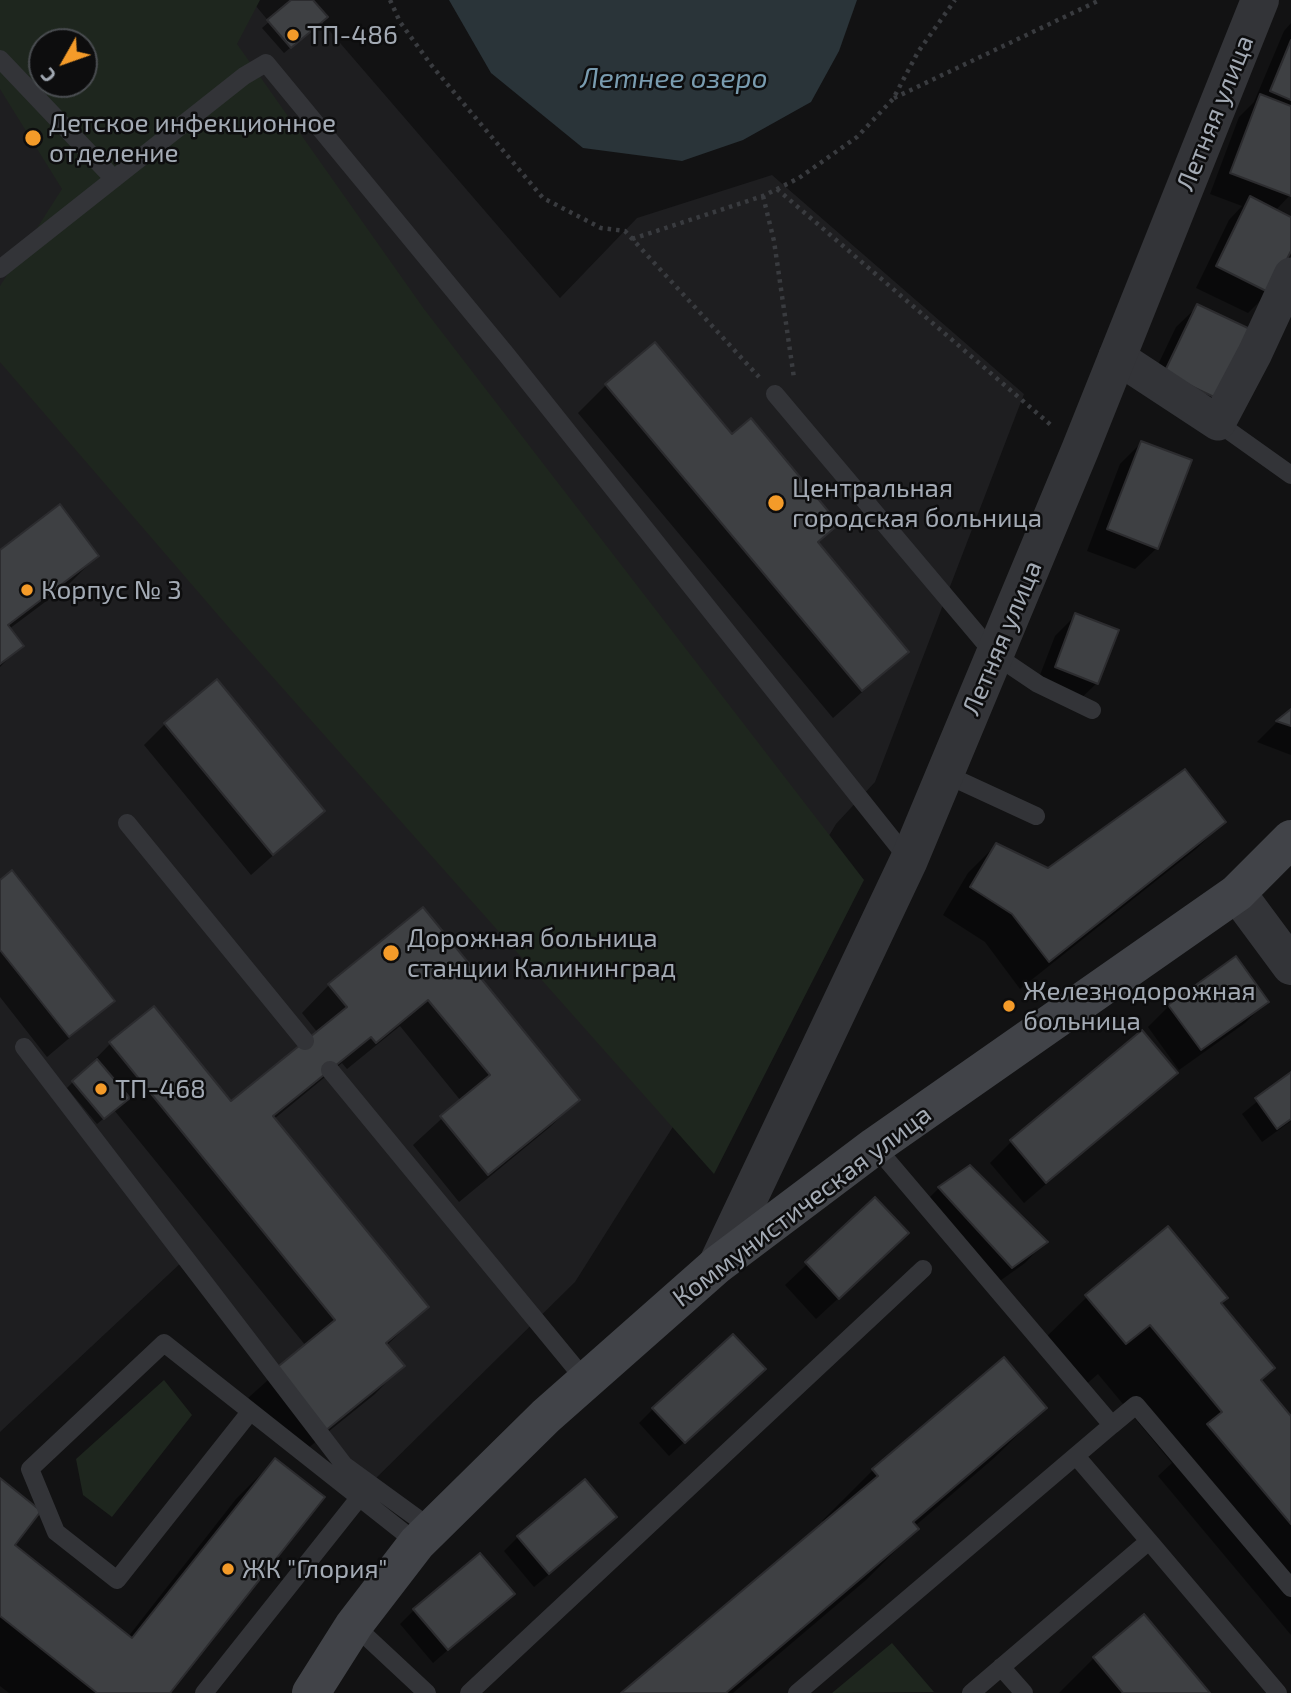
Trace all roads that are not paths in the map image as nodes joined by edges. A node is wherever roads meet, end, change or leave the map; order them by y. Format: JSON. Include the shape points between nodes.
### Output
{"nodes":[{"id":1,"x":1260,"y":0,"type":"edge"},
{"id":2,"x":0,"y":59,"type":"edge"},
{"id":3,"x":114,"y":179,"type":"junction"},
{"id":4,"x":0,"y":269,"type":"edge"},
{"id":5,"x":1291,"y":275,"type":"edge"},
{"id":6,"x":1116,"y":356,"type":"junction"},
{"id":7,"x":775,"y":394,"type":"road end"},
{"id":8,"x":1218,"y":423,"type":"junction"},
{"id":9,"x":1291,"y":475,"type":"edge"},
{"id":10,"x":995,"y":655,"type":"junction"},
{"id":11,"x":1092,"y":710,"type":"dead end"},
{"id":12,"x":945,"y":774,"type":"junction"},
{"id":13,"x":1036,"y":816,"type":"dead end"},
{"id":14,"x":127,"y":823,"type":"dead end"},
{"id":15,"x":1291,"y":839,"type":"edge"},
{"id":16,"x":909,"y":860,"type":"junction"},
{"id":17,"x":1237,"y":893,"type":"junction"},
{"id":18,"x":1291,"y":966,"type":"edge"},
{"id":19,"x":305,"y":1041,"type":"dead end"},
{"id":20,"x":24,"y":1047,"type":"dead end"},
{"id":21,"x":330,"y":1070,"type":"dead end"},
{"id":22,"x":875,"y":1146,"type":"junction"},
{"id":23,"x":717,"y":1265,"type":"junction"},
{"id":24,"x":923,"y":1269,"type":"dead end"},
{"id":25,"x":586,"y":1381,"type":"junction"},
{"id":26,"x":250,"y":1412,"type":"junction"},
{"id":27,"x":1112,"y":1425,"type":"junction"},
{"id":28,"x":1076,"y":1456,"type":"junction"},
{"id":29,"x":359,"y":1498,"type":"junction"},
{"id":30,"x":424,"y":1536,"type":"junction"},
{"id":31,"x":1149,"y":1541,"type":"junction"},
{"id":32,"x":1291,"y":1588,"type":"edge"},
{"id":33,"x":354,"y":1625,"type":"junction"},
{"id":34,"x":1001,"y":1667,"type":"junction"},
{"id":35,"x":1291,"y":1685,"type":"edge"},
{"id":36,"x":204,"y":1693,"type":"edge"},
{"id":37,"x":311,"y":1693,"type":"edge"},
{"id":38,"x":427,"y":1693,"type":"edge"},
{"id":39,"x":470,"y":1693,"type":"edge"},
{"id":40,"x":797,"y":1693,"type":"edge"},
{"id":41,"x":971,"y":1693,"type":"edge"},
{"id":42,"x":1024,"y":1693,"type":"edge"},
{"id":43,"x":1280,"y":1693,"type":"edge"}],
"edges":[{"from":1,"to":6,"type":"street","name":"Летняя улица"},
{"from":2,"to":3,"type":"lane"},
{"from":3,"to":4,"type":"lane"},
{"from":3,"to":16,"type":"lane","via":[[266,63],[506,354]]},
{"from":5,"to":8,"type":"street"},
{"from":6,"to":8,"type":"street"},
{"from":6,"to":10,"type":"street","name":"Летняя улица"},
{"from":7,"to":10,"type":"lane"},
{"from":8,"to":9,"type":"lane"},
{"from":10,"to":11,"type":"lane","via":[[1038,684]]},
{"from":10,"to":12,"type":"street","name":"Летняя улица"},
{"from":12,"to":13,"type":"lane"},
{"from":12,"to":16,"type":"street","name":"Летняя улица"},
{"from":14,"to":19,"type":"lane"},
{"from":15,"to":17,"type":"main road","name":"Коммунистическая улица"},
{"from":16,"to":23,"type":"street","name":"Летняя улица"},
{"from":17,"to":18,"type":"street"},
{"from":17,"to":22,"type":"main road","name":"Коммунистическая улица"},
{"from":20,"to":30,"type":"lane","via":[[344,1465]]},
{"from":21,"to":25,"type":"lane"},
{"from":22,"to":23,"type":"main road","name":"Коммунистическая улица"},
{"from":22,"to":27,"type":"lane"},
{"from":23,"to":25,"type":"main road","name":"Коммунистическая улица"},
{"from":24,"to":39,"type":"lane"},
{"from":25,"to":30,"type":"main road","name":"Коммунистическая улица"},
{"from":26,"to":26,"type":"lane","via":[[163,1343],[30,1469],[57,1532],[117,1580]]},
{"from":26,"to":29,"type":"lane"},
{"from":27,"to":28,"type":"lane"},
{"from":27,"to":32,"type":"lane","via":[[1136,1405]]},
{"from":28,"to":31,"type":"lane"},
{"from":28,"to":40,"type":"lane"},
{"from":29,"to":30,"type":"lane"},
{"from":29,"to":36,"type":"lane"},
{"from":30,"to":33,"type":"main road","name":"Коммунистическая улица"},
{"from":31,"to":34,"type":"lane"},
{"from":31,"to":43,"type":"lane"},
{"from":33,"to":37,"type":"main road","name":"Коммунистическая улица"},
{"from":33,"to":38,"type":"lane"},
{"from":34,"to":41,"type":"lane"},
{"from":34,"to":42,"type":"lane"},
{"from":35,"to":43,"type":"lane"}]}
